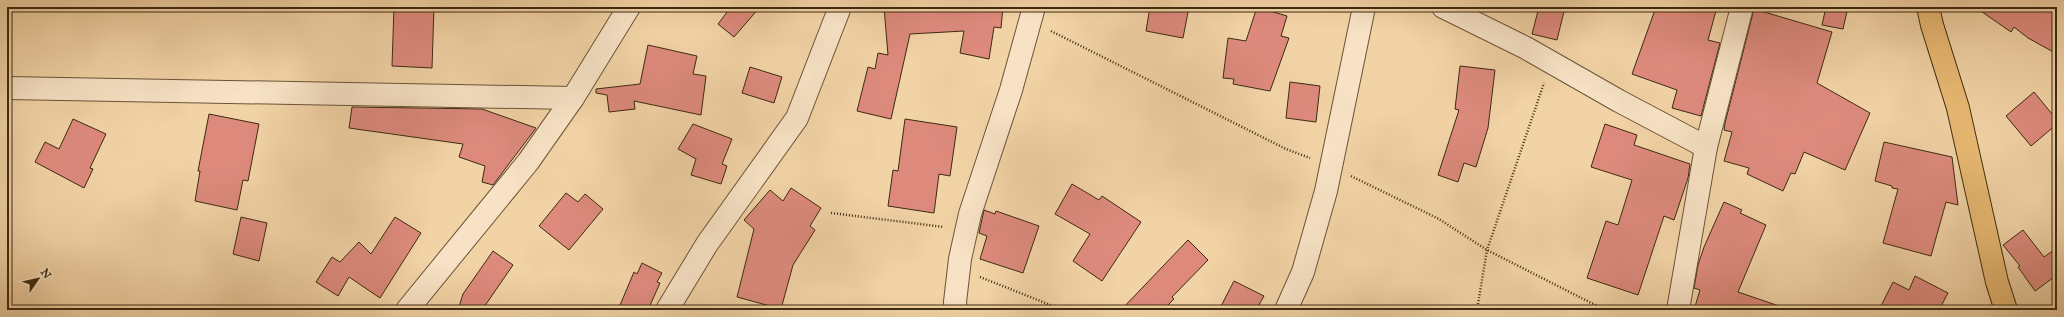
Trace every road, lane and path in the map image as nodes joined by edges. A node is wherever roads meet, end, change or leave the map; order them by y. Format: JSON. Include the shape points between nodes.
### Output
{"nodes":[{"id":1,"x":629,"y":7,"type":"edge"},
{"id":2,"x":840,"y":7,"type":"edge"},
{"id":3,"x":1034,"y":7,"type":"edge"},
{"id":4,"x":1364,"y":7,"type":"edge"},
{"id":5,"x":1443,"y":7,"type":"edge"},
{"id":6,"x":1742,"y":7,"type":"edge"},
{"id":7,"x":1928,"y":7,"type":"edge"},
{"id":8,"x":1551,"y":62,"type":"junction"},
{"id":9,"x":7,"y":88,"type":"edge"},
{"id":10,"x":573,"y":98,"type":"junction"},
{"id":11,"x":1706,"y":147,"type":"junction"},
{"id":12,"x":831,"y":213,"type":"dead end"},
{"id":13,"x":967,"y":230,"type":"junction"},
{"id":14,"x":960,"y":268,"type":"junction"},
{"id":15,"x":407,"y":310,"type":"edge"},
{"id":16,"x":667,"y":310,"type":"edge"},
{"id":17,"x":956,"y":310,"type":"edge"},
{"id":18,"x":1063,"y":310,"type":"edge"},
{"id":19,"x":1286,"y":310,"type":"edge"},
{"id":20,"x":1477,"y":310,"type":"edge"},
{"id":21,"x":1678,"y":310,"type":"edge"},
{"id":22,"x":2006,"y":310,"type":"edge"}],
"edges":[{"from":1,"to":10,"type":"street"},
{"from":2,"to":16,"type":"street","via":[[797,118],[707,244]]},
{"from":3,"to":13,"type":"street"},
{"from":4,"to":19,"type":"street","via":[[1326,191],[1303,272]]},
{"from":5,"to":8,"type":"street"},
{"from":6,"to":11,"type":"street"},
{"from":7,"to":22,"type":"main road","via":[[1958,108],[1996,282]]},
{"from":8,"to":11,"type":"street"},
{"from":8,"to":20,"type":"path","via":[[1487,250]]},
{"from":9,"to":10,"type":"street"},
{"from":10,"to":15,"type":"street","via":[[528,162]]},
{"from":11,"to":21,"type":"street"},
{"from":12,"to":13,"type":"path"},
{"from":13,"to":14,"type":"street"},
{"from":14,"to":17,"type":"street"},
{"from":14,"to":18,"type":"path"}]}
